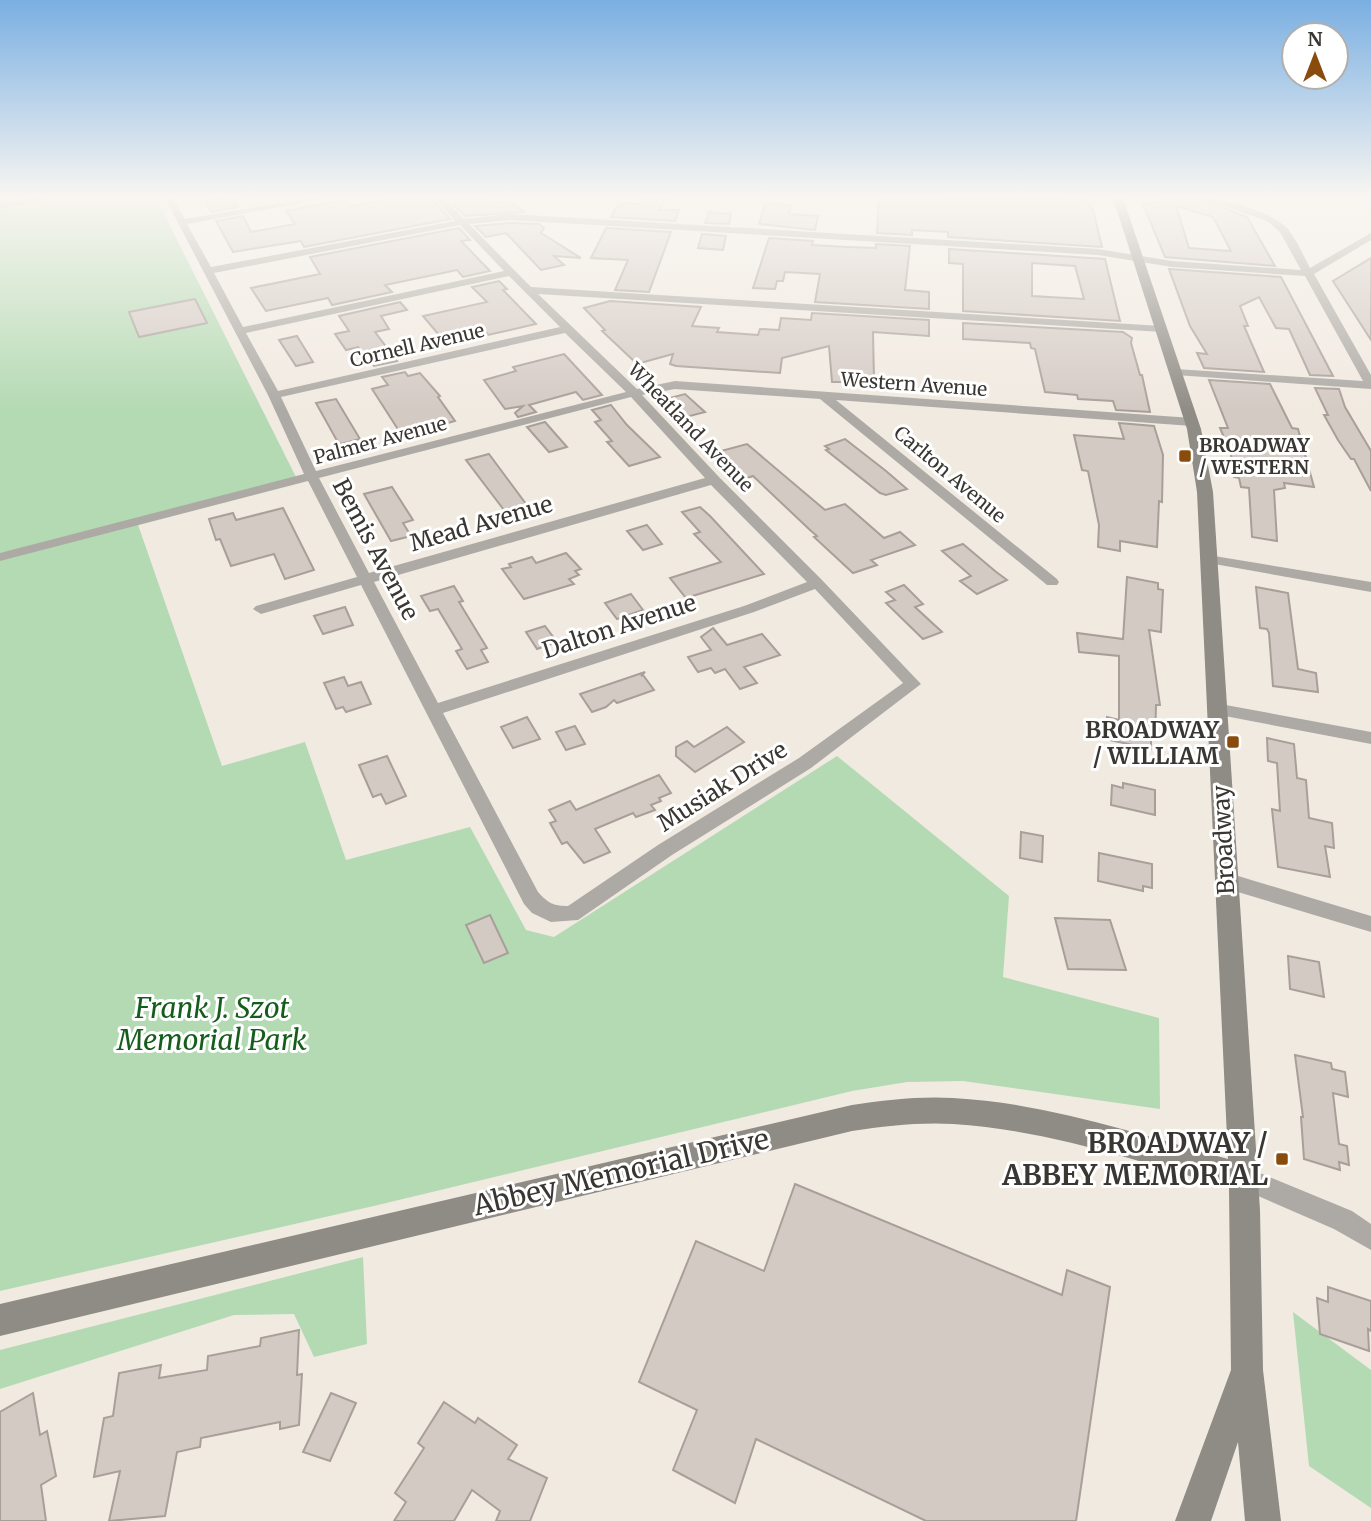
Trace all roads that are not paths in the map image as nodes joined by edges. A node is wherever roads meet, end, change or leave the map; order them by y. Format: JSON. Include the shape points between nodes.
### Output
{"nodes":[{"id":1,"x":219,"y":269,"type":"edge"},
{"id":2,"x":508,"y":269,"type":"edge"},
{"id":3,"x":1143,"y":269,"type":"edge"},
{"id":4,"x":1247,"y":269,"type":"edge"},
{"id":5,"x":1306,"y":269,"type":"edge"},
{"id":6,"x":1315,"y":269,"type":"edge"},
{"id":7,"x":208,"y":271,"type":"joint"},
{"id":8,"x":511,"y":272,"type":"junction"},
{"id":9,"x":1308,"y":273,"type":"junction"},
{"id":10,"x":529,"y":290,"type":"junction"},
{"id":11,"x":567,"y":329,"type":"junction"},
{"id":12,"x":1162,"y":329,"type":"junction"},
{"id":13,"x":239,"y":331,"type":"junction"},
{"id":14,"x":1176,"y":372,"type":"junction"},
{"id":15,"x":1371,"y":385,"type":"edge"},
{"id":16,"x":634,"y":393,"type":"junction"},
{"id":17,"x":274,"y":395,"type":"junction"},
{"id":18,"x":824,"y":396,"type":"junction"},
{"id":19,"x":1192,"y":422,"type":"junction"},
{"id":20,"x":312,"y":477,"type":"junction"},
{"id":21,"x":713,"y":480,"type":"junction"},
{"id":22,"x":0,"y":558,"type":"edge"},
{"id":23,"x":1208,"y":559,"type":"junction"},
{"id":24,"x":366,"y":579,"type":"junction"},
{"id":25,"x":1052,"y":582,"type":"dead end"},
{"id":26,"x":817,"y":583,"type":"junction"},
{"id":27,"x":1371,"y":587,"type":"edge"},
{"id":28,"x":261,"y":609,"type":"dead end"},
{"id":29,"x":913,"y":684,"type":"joint"},
{"id":30,"x":1215,"y":709,"type":"junction"},
{"id":31,"x":434,"y":710,"type":"junction"},
{"id":32,"x":1371,"y":738,"type":"edge"},
{"id":33,"x":1225,"y":880,"type":"junction"},
{"id":34,"x":551,"y":914,"type":"joint"},
{"id":35,"x":1371,"y":924,"type":"edge"},
{"id":36,"x":1243,"y":1178,"type":"junction"},
{"id":37,"x":1371,"y":1238,"type":"edge"},
{"id":38,"x":0,"y":1320,"type":"edge"},
{"id":39,"x":1247,"y":1370,"type":"junction"},
{"id":40,"x":1193,"y":1521,"type":"edge"},
{"id":41,"x":1263,"y":1521,"type":"edge"}],
"edges":[{"from":1,"to":7,"type":"street"},
{"from":2,"to":8,"type":"street","name":"Wheatland Avenue"},
{"from":3,"to":12,"type":"main road","name":"Broadway"},
{"from":4,"to":9,"type":"street"},
{"from":5,"to":9,"type":"street"},
{"from":6,"to":9,"type":"street"},
{"from":7,"to":13,"type":"street","name":"Bemis Avenue"},
{"from":8,"to":10,"type":"street","name":"Wheatland Avenue"},
{"from":8,"to":13,"type":"street"},
{"from":9,"to":15,"type":"street"},
{"from":10,"to":11,"type":"street","name":"Wheatland Avenue"},
{"from":10,"to":12,"type":"street"},
{"from":11,"to":16,"type":"street","name":"Wheatland Avenue"},
{"from":11,"to":17,"type":"street","name":"Cornell Avenue"},
{"from":12,"to":14,"type":"main road","name":"Broadway"},
{"from":13,"to":17,"type":"street","name":"Bemis Avenue"},
{"from":14,"to":15,"type":"street"},
{"from":14,"to":19,"type":"main road","name":"Broadway"},
{"from":16,"to":18,"type":"street","name":"Western Avenue","via":[[675,385]]},
{"from":16,"to":20,"type":"street","name":"Palmer Avenue"},
{"from":16,"to":21,"type":"street","name":"Wheatland Avenue"},
{"from":17,"to":20,"type":"street","name":"Bemis Avenue"},
{"from":18,"to":19,"type":"street","name":"Western Avenue"},
{"from":18,"to":25,"type":"street","name":"Carlton Avenue"},
{"from":19,"to":23,"type":"main road","name":"Broadway","via":[[1205,492]]},
{"from":20,"to":22,"type":"street","name":"Palmer Avenue"},
{"from":20,"to":24,"type":"street","name":"Bemis Avenue"},
{"from":21,"to":24,"type":"street","name":"Mead Avenue"},
{"from":21,"to":26,"type":"street","name":"Wheatland Avenue"},
{"from":23,"to":27,"type":"street"},
{"from":23,"to":30,"type":"main road","name":"Broadway"},
{"from":24,"to":28,"type":"street","name":"Mead Avenue"},
{"from":24,"to":31,"type":"street","name":"Bemis Avenue"},
{"from":26,"to":29,"type":"street","name":"Wheatland Avenue"},
{"from":26,"to":31,"type":"street","name":"Dalton Avenue"},
{"from":29,"to":34,"type":"street","name":"Musiak Drive","via":[[805,763],[589,903],[571,914]]},
{"from":30,"to":32,"type":"street"},
{"from":30,"to":33,"type":"main road","name":"Broadway"},
{"from":31,"to":34,"type":"street","name":"Bemis Avenue","via":[[531,898]]},
{"from":33,"to":35,"type":"street"},
{"from":33,"to":36,"type":"main road","name":"Broadway"},
{"from":36,"to":37,"type":"street","via":[[1343,1220]]},
{"from":36,"to":38,"type":"main road","name":"Abbey Memorial Drive","via":[[1020,1119],[951,1110],[897,1110]]},
{"from":36,"to":39,"type":"main road","name":"Broadway"},
{"from":39,"to":40,"type":"main road","name":"Broadway"},
{"from":39,"to":41,"type":"main road","name":"Broadway"}]}
